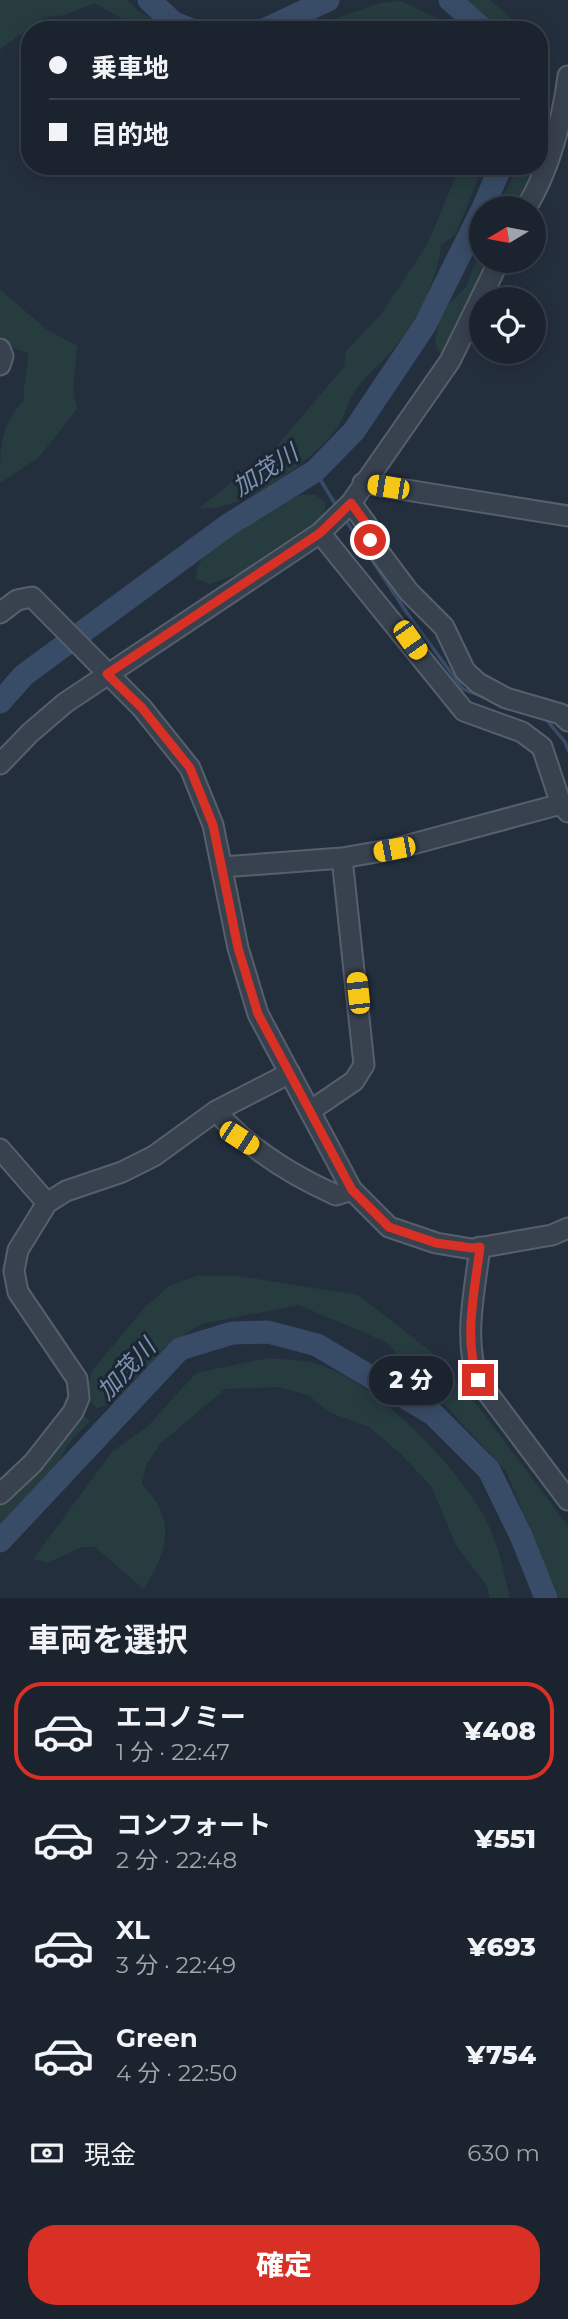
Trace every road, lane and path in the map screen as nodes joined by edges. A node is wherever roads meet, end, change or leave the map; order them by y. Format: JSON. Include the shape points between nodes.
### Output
{"nodes":[{"id":1,"x":568,"y":76,"type":"edge"},
{"id":2,"x":566,"y":110,"type":"edge"},
{"id":3,"x":548,"y":161,"type":"edge"},
{"id":4,"x":543,"y":175,"type":"edge"},
{"id":5,"x":533,"y":196,"type":"edge"},
{"id":6,"x":493,"y":273,"type":"edge"},
{"id":7,"x":0,"y":349,"type":"edge"},
{"id":8,"x":0,"y":365,"type":"edge"},
{"id":9,"x":363,"y":483,"type":"junction"},
{"id":10,"x":337,"y":516,"type":"junction"},
{"id":11,"x":568,"y":516,"type":"edge"},
{"id":12,"x":0,"y":613,"type":"edge"},
{"id":13,"x":107,"y":674,"type":"junction"},
{"id":14,"x":568,"y":721,"type":"edge"},
{"id":15,"x":0,"y":764,"type":"edge"},
{"id":16,"x":565,"y":808,"type":"edge"},
{"id":17,"x":342,"y":858,"type":"junction"},
{"id":18,"x":222,"y":867,"type":"junction"},
{"id":19,"x":290,"y":1073,"type":"junction"},
{"id":20,"x":216,"y":1111,"type":"junction"},
{"id":21,"x":310,"y":1111,"type":"junction"},
{"id":22,"x":0,"y":1149,"type":"edge"},
{"id":23,"x":352,"y":1190,"type":"junction"},
{"id":24,"x":47,"y":1203,"type":"junction"},
{"id":25,"x":568,"y":1228,"type":"edge"},
{"id":26,"x":480,"y":1247,"type":"junction"},
{"id":27,"x":0,"y":1494,"type":"edge"},
{"id":28,"x":568,"y":1500,"type":"edge"}],
"edges":[{"from":1,"to":2,"type":"street"},
{"from":2,"to":3,"type":"street"},
{"from":4,"to":5,"type":"street"},
{"from":6,"to":9,"type":"street","via":[[450,361]]},
{"from":7,"to":8,"type":"street"},
{"from":9,"to":10,"type":"street"},
{"from":9,"to":11,"type":"street"},
{"from":10,"to":13,"type":"street"},
{"from":10,"to":14,"type":"street","via":[[367,525],[370,540],[408,592],[444,627],[465,671],[478,684],[506,698],[561,714]]},
{"from":10,"to":16,"type":"street","via":[[464,711],[522,732],[541,747]]},
{"from":12,"to":13,"type":"street","via":[[17,600],[32,597]]},
{"from":13,"to":15,"type":"street","via":[[56,710]]},
{"from":13,"to":18,"type":"street","via":[[142,708],[190,768],[213,825]]},
{"from":16,"to":17,"type":"street"},
{"from":17,"to":18,"type":"street"},
{"from":17,"to":21,"type":"street","via":[[364,1065],[354,1081]]},
{"from":18,"to":19,"type":"street","via":[[238,948],[258,1014]]},
{"from":19,"to":20,"type":"street"},
{"from":19,"to":21,"type":"street"},
{"from":20,"to":23,"type":"street","via":[[239,1138],[310,1183],[336,1195]]},
{"from":20,"to":24,"type":"street","via":[[154,1156]]},
{"from":21,"to":23,"type":"street"},
{"from":22,"to":24,"type":"street"},
{"from":23,"to":26,"type":"street","via":[[389,1227],[436,1243]]},
{"from":24,"to":27,"type":"street","via":[[18,1251],[14,1271],[18,1292],[77,1379],[79,1398],[33,1463]]},
{"from":25,"to":26,"type":"street"},
{"from":26,"to":28,"type":"street","via":[[471,1332],[478,1380]]}]}
